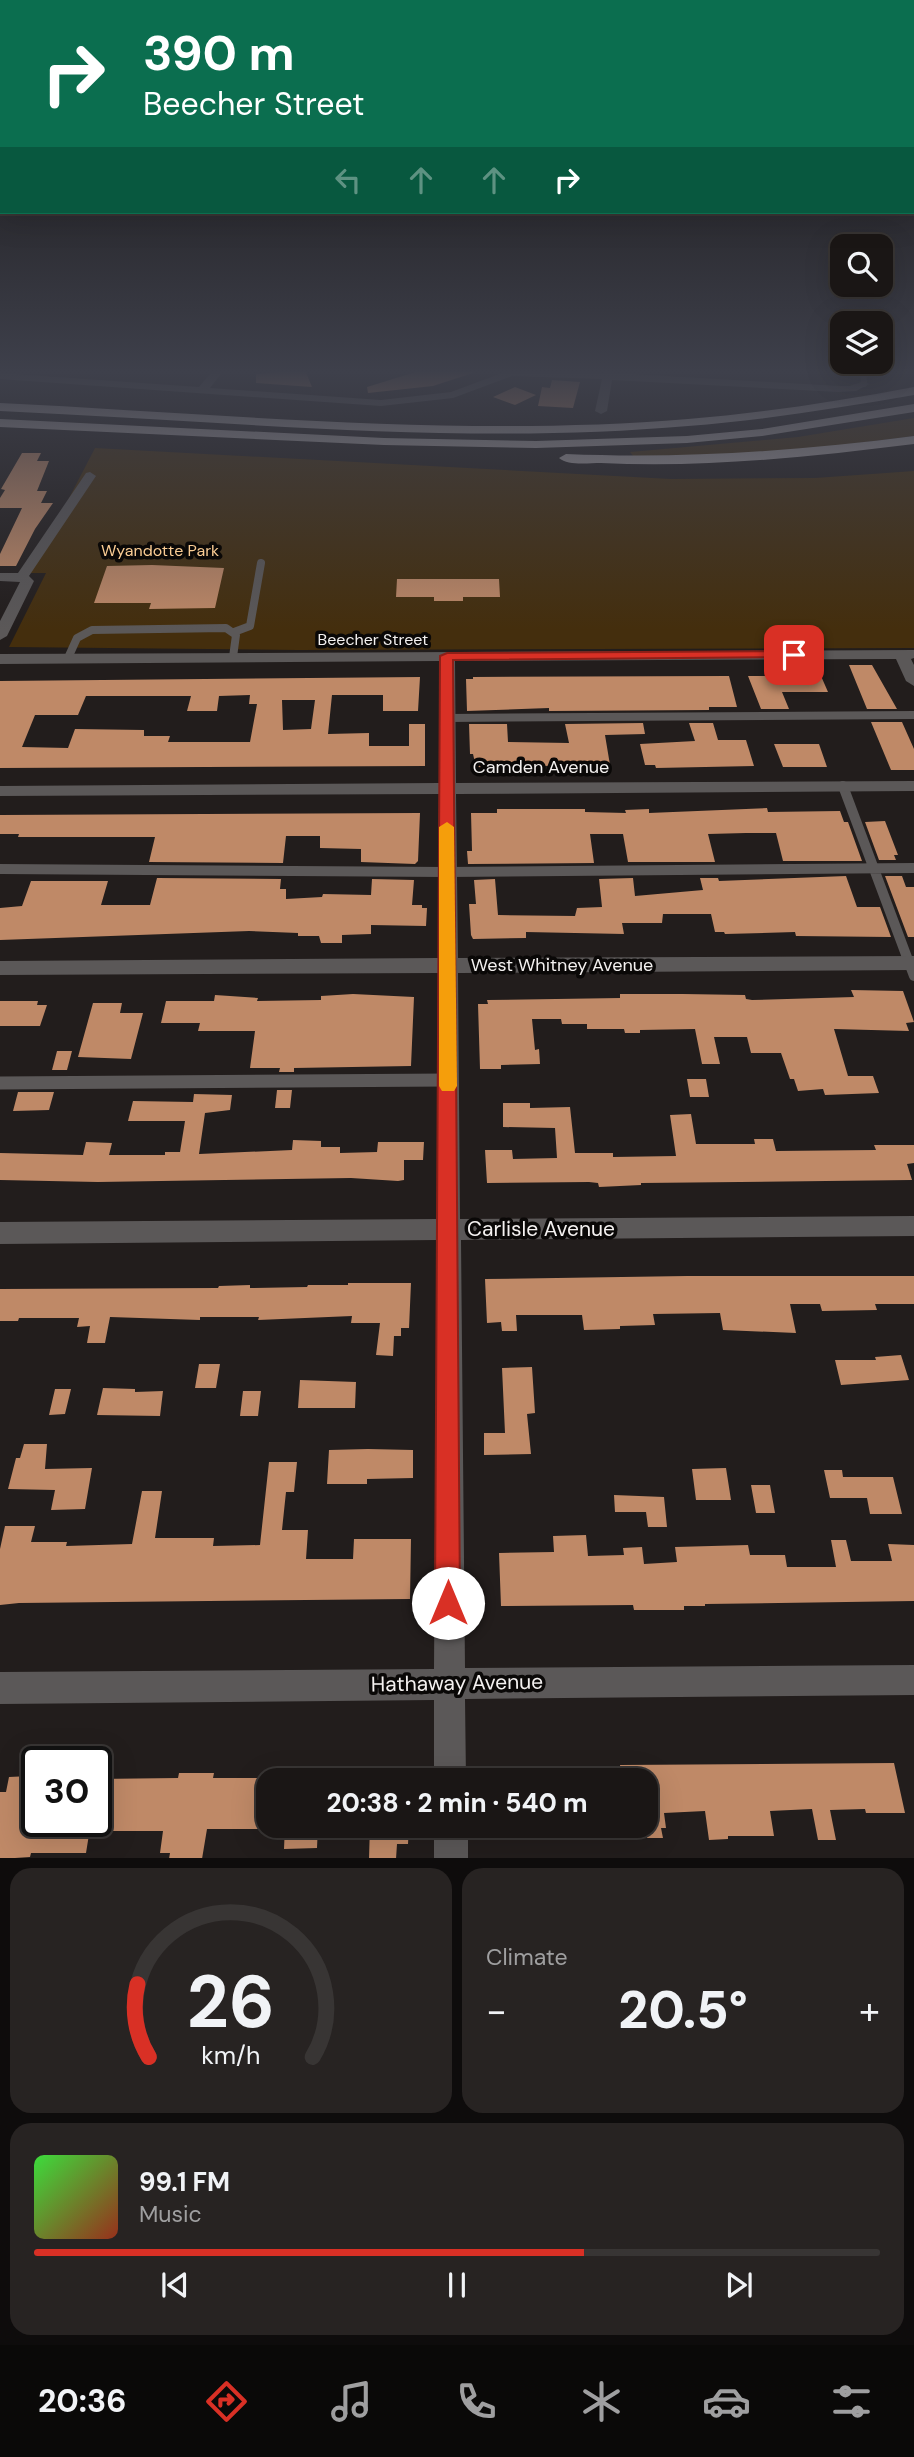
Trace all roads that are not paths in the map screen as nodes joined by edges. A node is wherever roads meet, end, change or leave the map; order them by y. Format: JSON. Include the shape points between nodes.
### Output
{"nodes":[{"id":1,"x":561,"y":457,"type":"edge"},
{"id":2,"x":764,"y":457,"type":"edge"},
{"id":3,"x":90,"y":476,"type":"dead end"},
{"id":4,"x":261,"y":563,"type":"dead end"},
{"id":5,"x":0,"y":577,"type":"edge"},
{"id":6,"x":24,"y":578,"type":"junction"},
{"id":7,"x":234,"y":632,"type":"junction"},
{"id":8,"x":0,"y":635,"type":"edge"},
{"id":9,"x":908,"y":654,"type":"edge"},
{"id":10,"x":447,"y":656,"type":"junction"},
{"id":11,"x":233,"y":657,"type":"junction"},
{"id":12,"x":68,"y":658,"type":"junction"},
{"id":13,"x":0,"y":659,"type":"edge"},
{"id":14,"x":914,"y":681,"type":"edge"},
{"id":15,"x":914,"y":715,"type":"edge"},
{"id":16,"x":447,"y":718,"type":"junction"},
{"id":17,"x":843,"y":786,"type":"junction"},
{"id":18,"x":914,"y":786,"type":"edge"},
{"id":19,"x":446,"y":789,"type":"junction"},
{"id":20,"x":0,"y":791,"type":"edge"},
{"id":21,"x":0,"y":869,"type":"edge"},
{"id":22,"x":874,"y":869,"type":"junction"},
{"id":23,"x":914,"y":869,"type":"edge"},
{"id":24,"x":446,"y":872,"type":"junction"},
{"id":25,"x":447,"y":966,"type":"junction"},
{"id":26,"x":912,"y":967,"type":"edge"},
{"id":27,"x":0,"y":968,"type":"edge"},
{"id":28,"x":448,"y":1080,"type":"junction"},
{"id":29,"x":0,"y":1083,"type":"edge"},
{"id":30,"x":914,"y":1226,"type":"edge"},
{"id":31,"x":447,"y":1230,"type":"junction"},
{"id":32,"x":0,"y":1233,"type":"edge"},
{"id":33,"x":914,"y":1680,"type":"edge"},
{"id":34,"x":448,"y":1683,"type":"junction"},
{"id":35,"x":0,"y":1688,"type":"edge"},
{"id":36,"x":450,"y":1768,"type":"edge"},
{"id":37,"x":451,"y":1838,"type":"edge"},
{"id":38,"x":451,"y":1858,"type":"edge"}],
"edges":[{"from":1,"to":2,"type":"highway","via":[[670,461]]},
{"from":3,"to":6,"type":"street"},
{"from":4,"to":7,"type":"lane","via":[[250,626]]},
{"from":5,"to":6,"type":"street"},
{"from":6,"to":8,"type":"street","via":[[27,583]]},
{"from":7,"to":11,"type":"lane"},
{"from":7,"to":12,"type":"lane","via":[[226,628],[92,630],[77,638]]},
{"from":9,"to":10,"type":"street","name":"Beecher Street"},
{"from":9,"to":14,"type":"street"},
{"from":10,"to":11,"type":"street","name":"Beecher Street"},
{"from":10,"to":16,"type":"street"},
{"from":11,"to":12,"type":"street","name":"Beecher Street"},
{"from":12,"to":13,"type":"street","name":"Beecher Street"},
{"from":15,"to":16,"type":"lane"},
{"from":16,"to":19,"type":"street"},
{"from":17,"to":18,"type":"street","name":"Camden Avenue"},
{"from":17,"to":19,"type":"street","name":"Camden Avenue"},
{"from":17,"to":22,"type":"lane"},
{"from":19,"to":20,"type":"street","name":"Camden Avenue"},
{"from":19,"to":24,"type":"street"},
{"from":21,"to":24,"type":"lane"},
{"from":22,"to":23,"type":"lane"},
{"from":22,"to":24,"type":"lane"},
{"from":22,"to":26,"type":"lane"},
{"from":24,"to":25,"type":"street"},
{"from":25,"to":26,"type":"street","name":"West Whitney Avenue"},
{"from":25,"to":27,"type":"street","name":"West Whitney Avenue"},
{"from":25,"to":28,"type":"street"},
{"from":28,"to":29,"type":"lane"},
{"from":28,"to":31,"type":"street"},
{"from":30,"to":31,"type":"street","name":"Carlisle Avenue"},
{"from":31,"to":32,"type":"street","name":"Carlisle Avenue"},
{"from":31,"to":34,"type":"street"},
{"from":33,"to":34,"type":"street","name":"Hathaway Avenue"},
{"from":34,"to":35,"type":"street","name":"Hathaway Avenue"},
{"from":34,"to":36,"type":"street"},
{"from":37,"to":38,"type":"street"}]}
